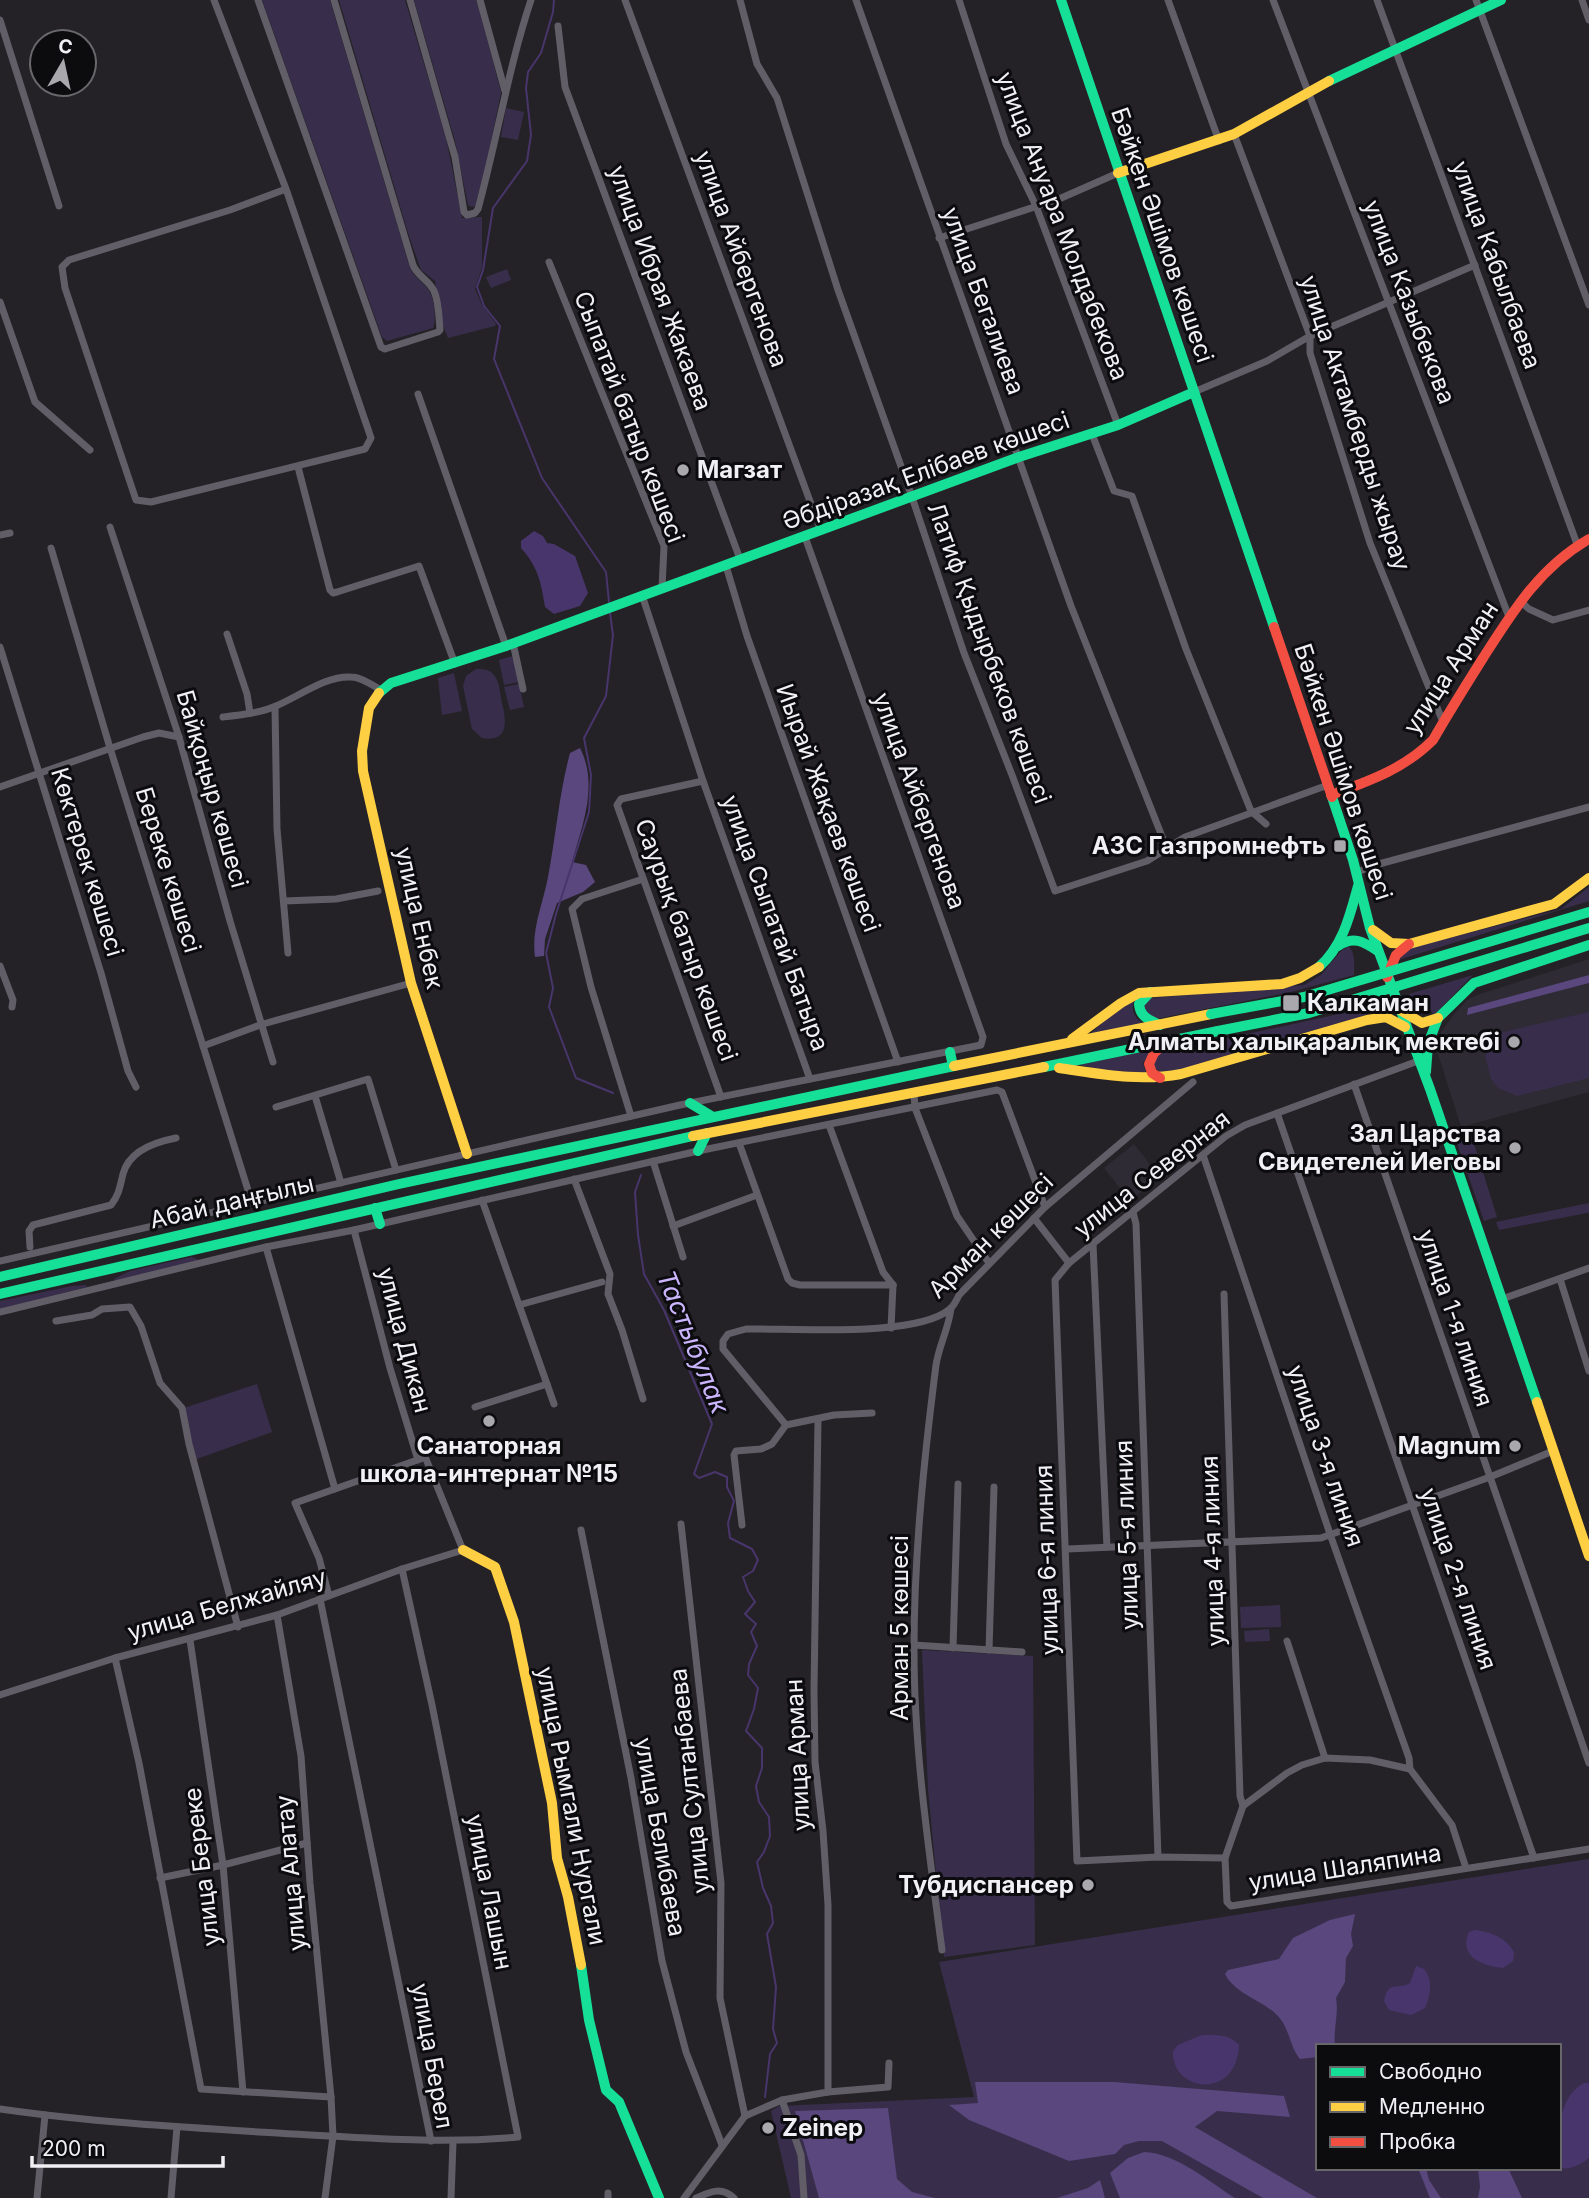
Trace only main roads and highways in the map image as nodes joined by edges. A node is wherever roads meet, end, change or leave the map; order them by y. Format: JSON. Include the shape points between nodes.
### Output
{"nodes":[{"id":1,"x":1061,"y":0,"type":"edge"},
{"id":2,"x":1501,"y":0,"type":"edge"},
{"id":3,"x":1478,"y":5,"type":"edge"},
{"id":4,"x":1118,"y":173,"type":"junction"},
{"id":5,"x":1194,"y":392,"type":"junction"},
{"id":6,"x":1589,"y":539,"type":"edge"},
{"id":7,"x":381,"y":690,"type":"joint"},
{"id":8,"x":1329,"y":790,"type":"junction"},
{"id":9,"x":1358,"y":876,"type":"junction"},
{"id":10,"x":1589,"y":878,"type":"edge"},
{"id":11,"x":1589,"y":912,"type":"edge"},
{"id":12,"x":1370,"y":928,"type":"junction"},
{"id":13,"x":1589,"y":928,"type":"edge"},
{"id":14,"x":1409,"y":944,"type":"junction"},
{"id":15,"x":1589,"y":945,"type":"edge"},
{"id":16,"x":1336,"y":948,"type":"junction"},
{"id":17,"x":1378,"y":951,"type":"junction"},
{"id":18,"x":1387,"y":977,"type":"junction"},
{"id":19,"x":1150,"y":992,"type":"junction"},
{"id":20,"x":1392,"y":992,"type":"junction"},
{"id":21,"x":1399,"y":1009,"type":"junction"},
{"id":22,"x":1438,"y":1018,"type":"junction"},
{"id":23,"x":1367,"y":1020,"type":"junction"},
{"id":24,"x":1160,"y":1025,"type":"junction"},
{"id":25,"x":1405,"y":1027,"type":"junction"},
{"id":26,"x":1165,"y":1043,"type":"junction"},
{"id":27,"x":1062,"y":1044,"type":"junction"},
{"id":28,"x":950,"y":1052,"type":"road end"},
{"id":29,"x":953,"y":1066,"type":"junction"},
{"id":30,"x":1040,"y":1068,"type":"junction"},
{"id":31,"x":931,"y":1070,"type":"junction"},
{"id":32,"x":1160,"y":1078,"type":"junction"},
{"id":33,"x":1427,"y":1082,"type":"junction"},
{"id":34,"x":936,"y":1090,"type":"junction"},
{"id":35,"x":690,"y":1103,"type":"road end"},
{"id":36,"x":713,"y":1116,"type":"junction"},
{"id":37,"x":707,"y":1133,"type":"junction"},
{"id":38,"x":698,"y":1151,"type":"road end"},
{"id":39,"x":467,"y":1154,"type":"road end"},
{"id":40,"x":369,"y":1176,"type":"road end"},
{"id":41,"x":373,"y":1190,"type":"junction"},
{"id":42,"x":375,"y":1208,"type":"junction"},
{"id":43,"x":380,"y":1224,"type":"road end"},
{"id":44,"x":0,"y":1278,"type":"edge"},
{"id":45,"x":0,"y":1294,"type":"edge"},
{"id":46,"x":463,"y":1550,"type":"road end"},
{"id":47,"x":1589,"y":1556,"type":"edge"},
{"id":48,"x":659,"y":2198,"type":"edge"}],
"edges":[{"from":1,"to":4,"type":"main road","name":"Бәйкен Әшімов көшесі"},
{"from":2,"to":3,"type":"main road"},
{"from":3,"to":4,"type":"main road","via":[[1234,134]]},
{"from":4,"to":5,"type":"main road","name":"Бәйкен Әшімов көшесі"},
{"from":5,"to":7,"type":"main road","name":"Әбдіразақ Елібаев көшесі","via":[[1118,425]]},
{"from":5,"to":8,"type":"main road","name":"Бәйкен Әшімов көшесі"},
{"from":6,"to":8,"type":"main road","name":"улица Арман","via":[[1537,578],[1419,756],[1396,770]]},
{"from":7,"to":39,"type":"main road","name":"улица Енбек","via":[[366,720],[363,771],[411,982]]},
{"from":8,"to":9,"type":"main road","name":"Бәйкен Әшімов көшесі"},
{"from":9,"to":12,"type":"main road","name":"Бәйкен Әшімов көшесі"},
{"from":9,"to":16,"type":"main road","via":[[1348,924]]},
{"from":10,"to":14,"type":"main road","via":[[1554,904]]},
{"from":11,"to":24,"type":"main road","name":"Абай даңғылы","bridge":true,"via":[[1304,997]]},
{"from":12,"to":14,"type":"main road","via":[[1391,943]]},
{"from":12,"to":17,"type":"main road","name":"Бәйкен Әшімов көшесі"},
{"from":13,"to":26,"type":"main road","bridge":true,"via":[[1309,1013]]},
{"from":14,"to":18,"type":"main road","via":[[1396,955]]},
{"from":15,"to":22,"type":"main road","via":[[1482,978]]},
{"from":16,"to":17,"type":"main road","via":[[1353,939]]},
{"from":16,"to":19,"type":"main road","via":[[1322,965],[1301,979],[1282,984]]},
{"from":17,"to":18,"type":"main road","name":"Бәйкен Әшімов көшесі"},
{"from":18,"to":20,"type":"main road","name":"Бәйкен Әшімов көшесі"},
{"from":19,"to":24,"type":"main road","via":[[1140,1000],[1139,1009],[1143,1017]]},
{"from":19,"to":27,"type":"main road","via":[[1129,997]]},
{"from":20,"to":21,"type":"main road","name":"Бәйкен Әшімов көшесі"},
{"from":20,"to":23,"type":"main road","via":[[1383,1013]]},
{"from":21,"to":22,"type":"main road","via":[[1422,1023]]},
{"from":21,"to":25,"type":"main road","name":"Бәйкен Әшімов көшесі"},
{"from":22,"to":33,"type":"main road","via":[[1426,1054]]},
{"from":23,"to":25,"type":"main road","via":[[1386,1017]]},
{"from":23,"to":32,"type":"main road"},
{"from":24,"to":27,"type":"main road","name":"Абай даңғылы"},
{"from":25,"to":33,"type":"main road","name":"Бәйкен Әшімов көшесі"},
{"from":26,"to":30,"type":"main road"},
{"from":26,"to":32,"type":"main road","via":[[1149,1064]]},
{"from":27,"to":29,"type":"main road","name":"Абай даңғылы"},
{"from":28,"to":29,"type":"main road"},
{"from":29,"to":31,"type":"main road","name":"Абай даңғылы"},
{"from":30,"to":32,"type":"main road"},
{"from":30,"to":34,"type":"main road","via":[[958,1091]]},
{"from":31,"to":34,"type":"main road"},
{"from":31,"to":36,"type":"main road","name":"Абай даңғылы"},
{"from":33,"to":47,"type":"main road","name":"Бәйкен Әшімов көшесі"},
{"from":34,"to":37,"type":"main road"},
{"from":35,"to":36,"type":"main road"},
{"from":36,"to":41,"type":"main road","name":"Абай даңғылы"},
{"from":37,"to":38,"type":"main road"},
{"from":37,"to":42,"type":"main road"},
{"from":40,"to":41,"type":"main road"},
{"from":41,"to":44,"type":"main road","name":"Абай даңғылы"},
{"from":42,"to":43,"type":"main road"},
{"from":42,"to":45,"type":"main road"},
{"from":46,"to":48,"type":"main road","name":"улица Рымгали Нургали","via":[[495,1567],[514,1622],[606,2090],[619,2102]]}]}
